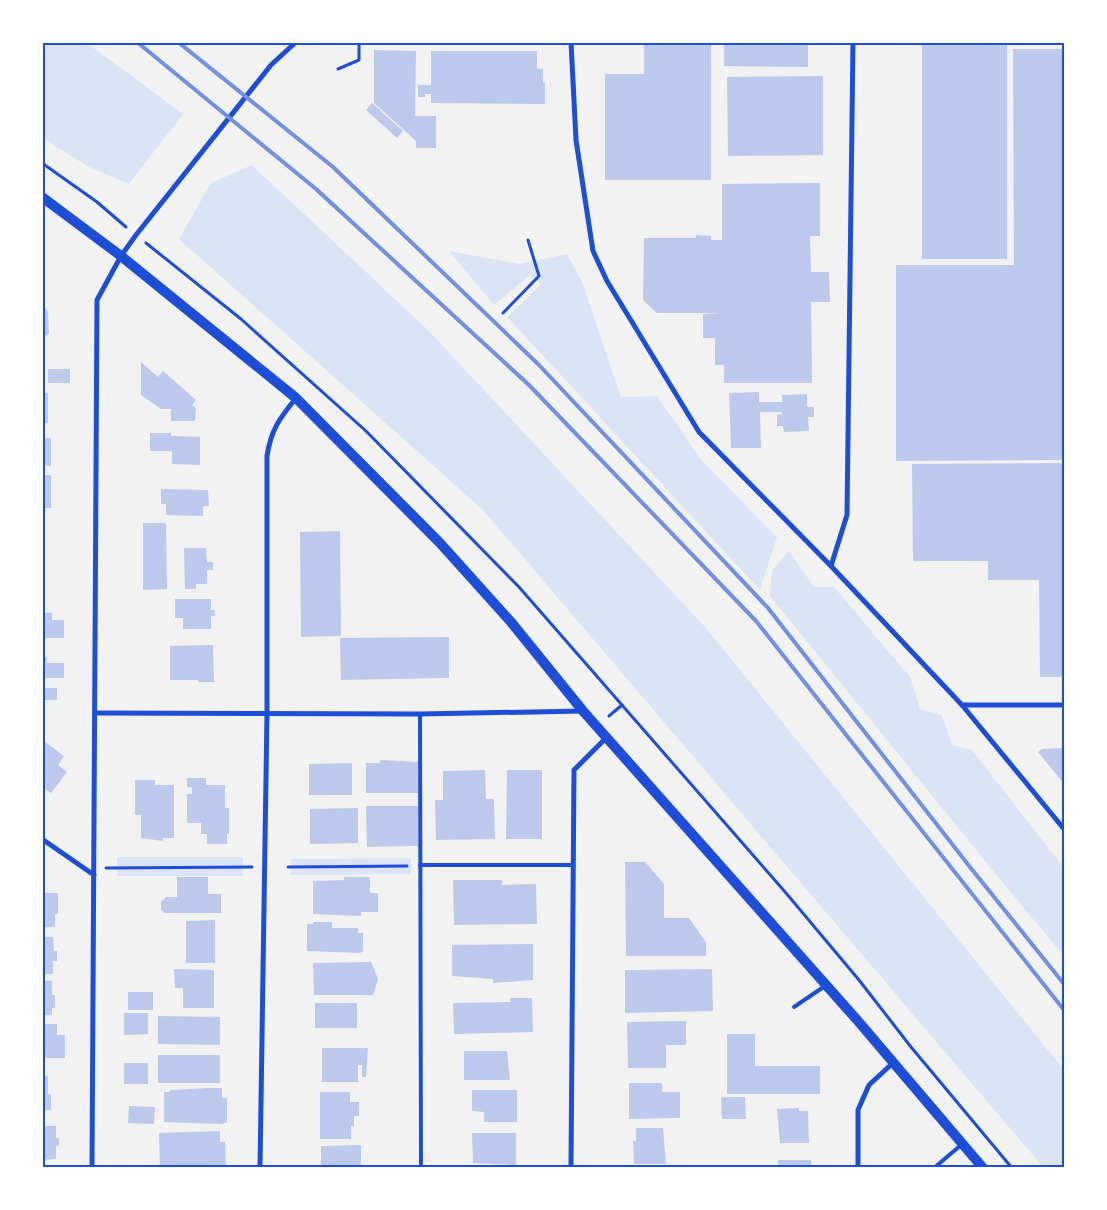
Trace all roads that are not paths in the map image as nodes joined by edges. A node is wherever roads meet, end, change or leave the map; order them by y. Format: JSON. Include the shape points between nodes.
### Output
{"nodes":[{"id":1,"x":296,"y":42,"type":"edge"},
{"id":2,"x":571,"y":42,"type":"edge"},
{"id":3,"x":853,"y":42,"type":"edge"},
{"id":4,"x":42,"y":197,"type":"edge"},
{"id":5,"x":121,"y":256,"type":"junction"},
{"id":6,"x":296,"y":398,"type":"junction"},
{"id":7,"x":831,"y":566,"type":"junction"},
{"id":8,"x":962,"y":705,"type":"junction"},
{"id":9,"x":1064,"y":706,"type":"edge"},
{"id":10,"x":584,"y":711,"type":"junction"},
{"id":11,"x":96,"y":713,"type":"junction"},
{"id":12,"x":267,"y":713,"type":"junction"},
{"id":13,"x":420,"y":714,"type":"junction"},
{"id":14,"x":607,"y":737,"type":"junction"},
{"id":15,"x":1064,"y":829,"type":"edge"},
{"id":16,"x":42,"y":839,"type":"edge"},
{"id":17,"x":420,"y":866,"type":"junction"},
{"id":18,"x":572,"y":866,"type":"junction"},
{"id":19,"x":94,"y":875,"type":"junction"},
{"id":20,"x":826,"y":985,"type":"junction"},
{"id":21,"x":794,"y":1007,"type":"dead end"},
{"id":22,"x":894,"y":1062,"type":"junction"},
{"id":23,"x":963,"y":1143,"type":"junction"},
{"id":24,"x":92,"y":1168,"type":"edge"},
{"id":25,"x":260,"y":1168,"type":"edge"},
{"id":26,"x":421,"y":1168,"type":"edge"},
{"id":27,"x":570,"y":1168,"type":"edge"},
{"id":28,"x":858,"y":1168,"type":"edge"},
{"id":29,"x":934,"y":1168,"type":"edge"},
{"id":30,"x":983,"y":1168,"type":"edge"}],
"edges":[{"from":1,"to":5,"type":"street","via":[[271,65]]},
{"from":2,"to":7,"type":"street","via":[[576,140],[593,251],[607,281],[699,432]]},
{"from":3,"to":7,"type":"street","via":[[847,515]]},
{"from":4,"to":5,"type":"main road"},
{"from":5,"to":6,"type":"main road"},
{"from":5,"to":11,"type":"street","via":[[97,300]]},
{"from":6,"to":10,"type":"main road","via":[[440,543]]},
{"from":6,"to":12,"type":"street","via":[[270,436],[267,456]]},
{"from":7,"to":8,"type":"street"},
{"from":8,"to":9,"type":"street"},
{"from":8,"to":15,"type":"street"},
{"from":10,"to":13,"type":"street"},
{"from":10,"to":14,"type":"main road"},
{"from":11,"to":12,"type":"street"},
{"from":11,"to":19,"type":"street"},
{"from":12,"to":13,"type":"street"},
{"from":12,"to":25,"type":"street"},
{"from":13,"to":17,"type":"lane"},
{"from":14,"to":18,"type":"street","via":[[574,770]]},
{"from":14,"to":20,"type":"main road"},
{"from":16,"to":19,"type":"street"},
{"from":17,"to":18,"type":"lane"},
{"from":17,"to":26,"type":"lane"},
{"from":18,"to":27,"type":"street"},
{"from":19,"to":24,"type":"street"},
{"from":20,"to":21,"type":"lane"},
{"from":20,"to":22,"type":"main road"},
{"from":22,"to":23,"type":"main road"},
{"from":22,"to":28,"type":"street","via":[[870,1085],[858,1110]]},
{"from":23,"to":29,"type":"lane"},
{"from":23,"to":30,"type":"main road"}]}
